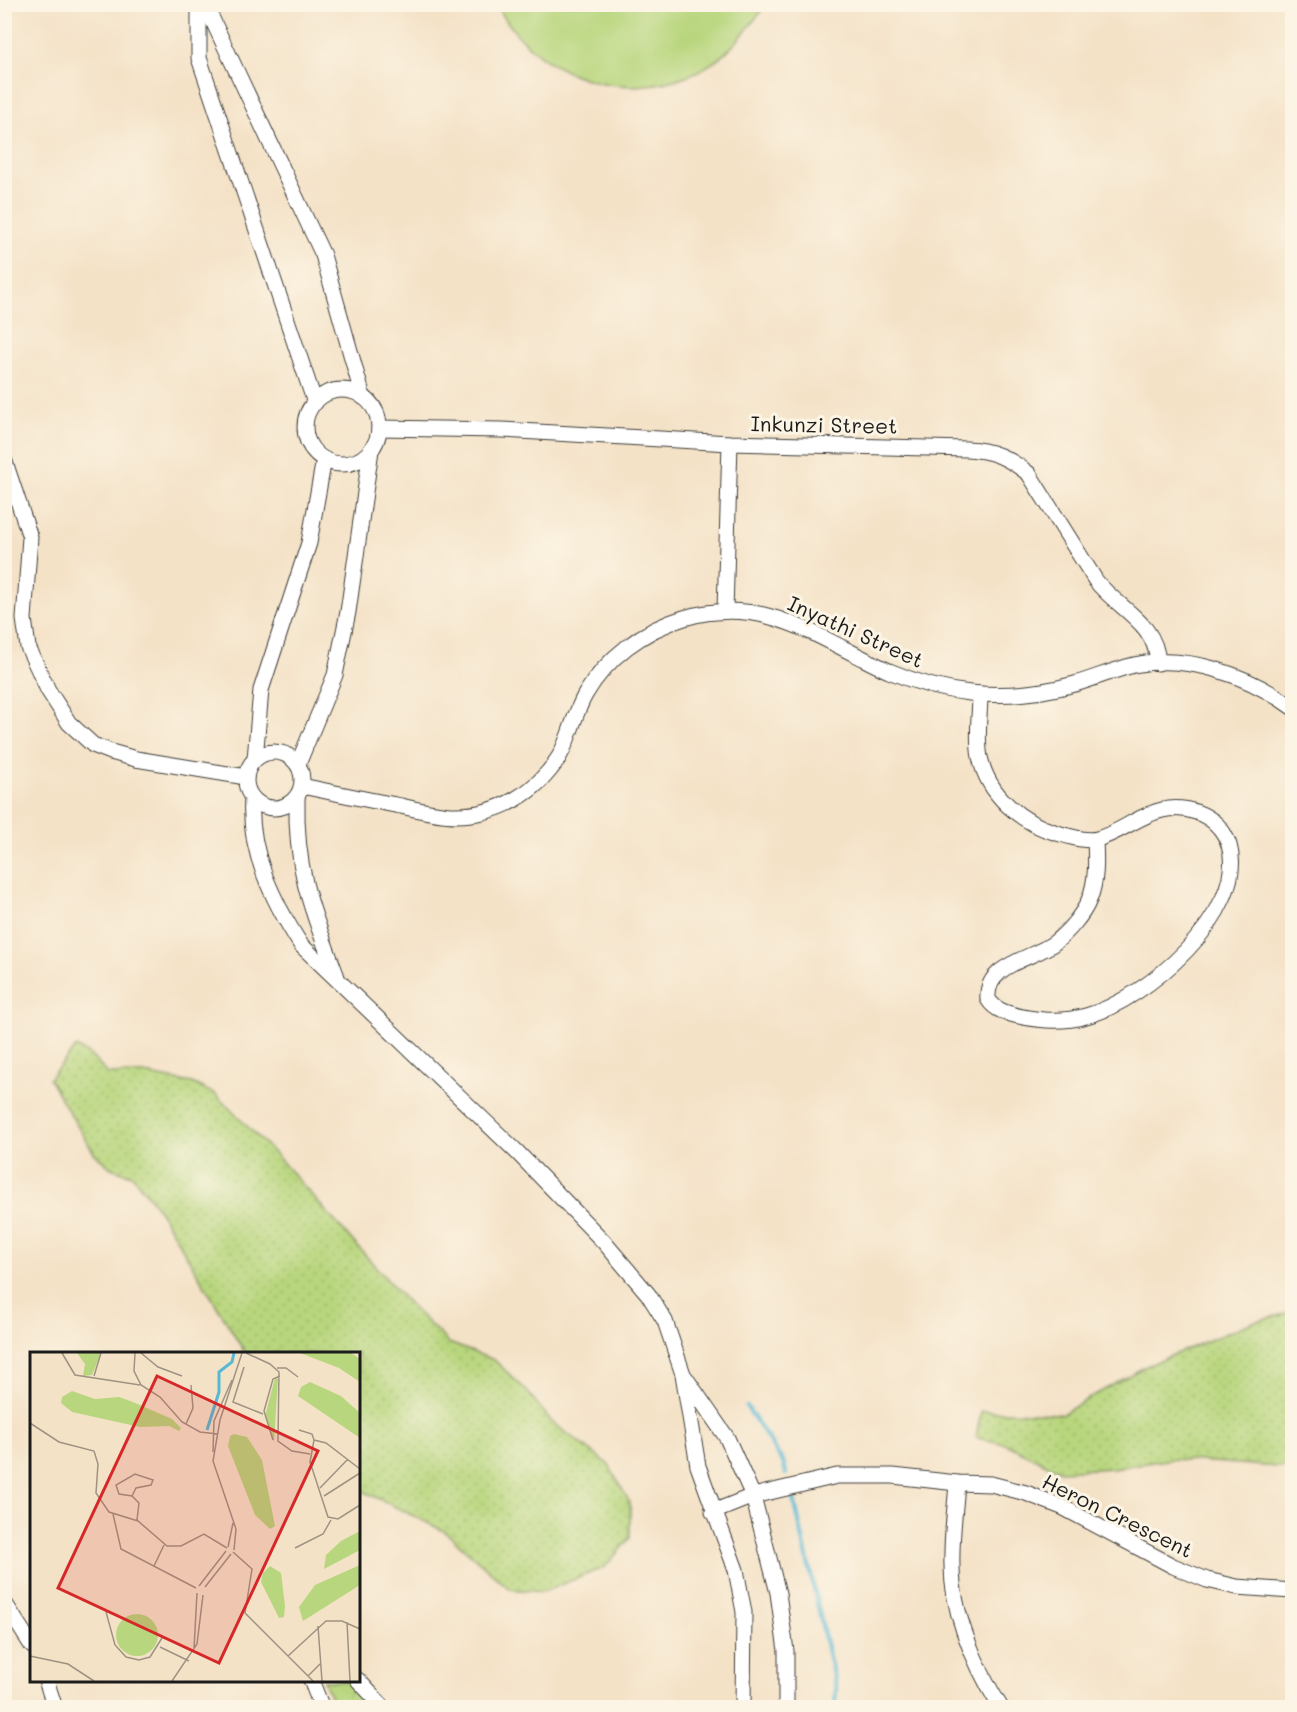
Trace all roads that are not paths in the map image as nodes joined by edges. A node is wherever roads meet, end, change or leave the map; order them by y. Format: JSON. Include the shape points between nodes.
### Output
{"nodes":[{"id":1,"x":199,"y":4,"type":"edge"},
{"id":2,"x":205,"y":4,"type":"edge"},
{"id":3,"x":363,"y":397,"type":"junction"},
{"id":4,"x":315,"y":403,"type":"junction"},
{"id":5,"x":379,"y":428,"type":"junction"},
{"id":6,"x":730,"y":443,"type":"junction"},
{"id":7,"x":371,"y":450,"type":"junction"},
{"id":8,"x":4,"y":459,"type":"edge"},
{"id":9,"x":324,"y":459,"type":"junction"},
{"id":10,"x":725,"y":611,"type":"junction"},
{"id":11,"x":1158,"y":663,"type":"junction"},
{"id":12,"x":980,"y":694,"type":"junction"},
{"id":13,"x":1293,"y":707,"type":"edge"},
{"id":14,"x":255,"y":759,"type":"junction"},
{"id":15,"x":298,"y":764,"type":"junction"},
{"id":16,"x":246,"y":777,"type":"junction"},
{"id":17,"x":300,"y":792,"type":"junction"},
{"id":18,"x":252,"y":798,"type":"junction"},
{"id":19,"x":1095,"y":840,"type":"junction"},
{"id":20,"x":337,"y":977,"type":"junction"},
{"id":21,"x":684,"y":1374,"type":"junction"},
{"id":22,"x":957,"y":1483,"type":"junction"},
{"id":23,"x":753,"y":1496,"type":"junction"},
{"id":24,"x":713,"y":1512,"type":"junction"},
{"id":25,"x":1293,"y":1591,"type":"edge"},
{"id":26,"x":4,"y":1602,"type":"edge"},
{"id":27,"x":30,"y":1643,"type":"edge"},
{"id":28,"x":47,"y":1682,"type":"edge"},
{"id":29,"x":311,"y":1682,"type":"edge"},
{"id":30,"x":360,"y":1682,"type":"edge"},
{"id":31,"x":55,"y":1707,"type":"edge"},
{"id":32,"x":322,"y":1707,"type":"edge"},
{"id":33,"x":384,"y":1707,"type":"edge"},
{"id":34,"x":743,"y":1707,"type":"edge"},
{"id":35,"x":786,"y":1707,"type":"edge"},
{"id":36,"x":1001,"y":1707,"type":"edge"}],
"edges":[{"from":1,"to":4,"type":"street","via":[[199,58]]},
{"from":2,"to":3,"type":"street","via":[[323,255]]},
{"from":3,"to":4,"type":"street","via":[[343,390]]},
{"from":3,"to":5,"type":"street","via":[[372,405]]},
{"from":4,"to":9,"type":"street","via":[[306,433],[315,452]]},
{"from":5,"to":6,"type":"street","name":"Inkunzi Street"},
{"from":5,"to":7,"type":"street"},
{"from":6,"to":10,"type":"street"},
{"from":6,"to":11,"type":"street","name":"Inkunzi Street","via":[[967,448],[1012,461],[1036,484],[1108,596],[1154,638]]},
{"from":7,"to":9,"type":"street","via":[[363,458],[344,464]]},
{"from":7,"to":15,"type":"street","via":[[335,675]]},
{"from":8,"to":16,"type":"street","via":[[30,537],[24,619],[28,647],[69,723],[93,745],[111,752]]},
{"from":9,"to":14,"type":"street","via":[[309,543],[261,690]]},
{"from":10,"to":12,"type":"street","name":"Inyathi Street","via":[[766,614],[798,624],[916,682]]},
{"from":10,"to":17,"type":"street","name":"Inyathi Street","via":[[682,618],[656,629],[612,659],[584,696],[560,756],[534,786],[500,808],[455,816]]},
{"from":11,"to":12,"type":"street","name":"Inyathi Street","via":[[1136,665],[1033,693]]},
{"from":11,"to":13,"type":"street","name":"Inyathi Street","via":[[1194,664],[1223,672],[1257,685]]},
{"from":12,"to":19,"type":"street","via":[[980,756],[984,771],[1005,804],[1044,830]]},
{"from":14,"to":15,"type":"street","via":[[278,752]]},
{"from":14,"to":16,"type":"street"},
{"from":15,"to":17,"type":"street","via":[[302,775]]},
{"from":16,"to":18,"type":"street"},
{"from":17,"to":18,"type":"street","via":[[291,804],[274,808]]},
{"from":17,"to":20,"type":"street","via":[[298,855],[305,890]]},
{"from":18,"to":20,"type":"street","via":[[250,820],[257,851],[282,915],[301,945]]},
{"from":19,"to":19,"type":"street","via":[[1160,811],[1184,809],[1199,813],[1221,830],[1228,845],[1232,863],[1225,897],[1184,954],[1138,992],[1109,1008],[1067,1020],[1029,1018],[1000,1010],[988,999],[987,990],[996,974],[1053,944],[1089,901],[1097,862]]},
{"from":20,"to":21,"type":"street","via":[[604,1242],[659,1312]]},
{"from":21,"to":23,"type":"street","via":[[727,1438]]},
{"from":21,"to":24,"type":"street","via":[[698,1466]]},
{"from":22,"to":23,"type":"street","name":"Heron Crescent","via":[[893,1476],[837,1476]]},
{"from":22,"to":25,"type":"street","name":"Heron Crescent","via":[[991,1484],[1026,1492],[1207,1580],[1237,1587]]},
{"from":22,"to":36,"type":"street","via":[[954,1588],[968,1640]]},
{"from":23,"to":24,"type":"street","name":"Heron Crescent"},
{"from":23,"to":35,"type":"street","via":[[778,1593],[786,1651]]},
{"from":24,"to":34,"type":"street","via":[[736,1570],[744,1612]]},
{"from":26,"to":27,"type":"street"},
{"from":28,"to":31,"type":"street"},
{"from":29,"to":32,"type":"street"},
{"from":30,"to":33,"type":"street"}]}
